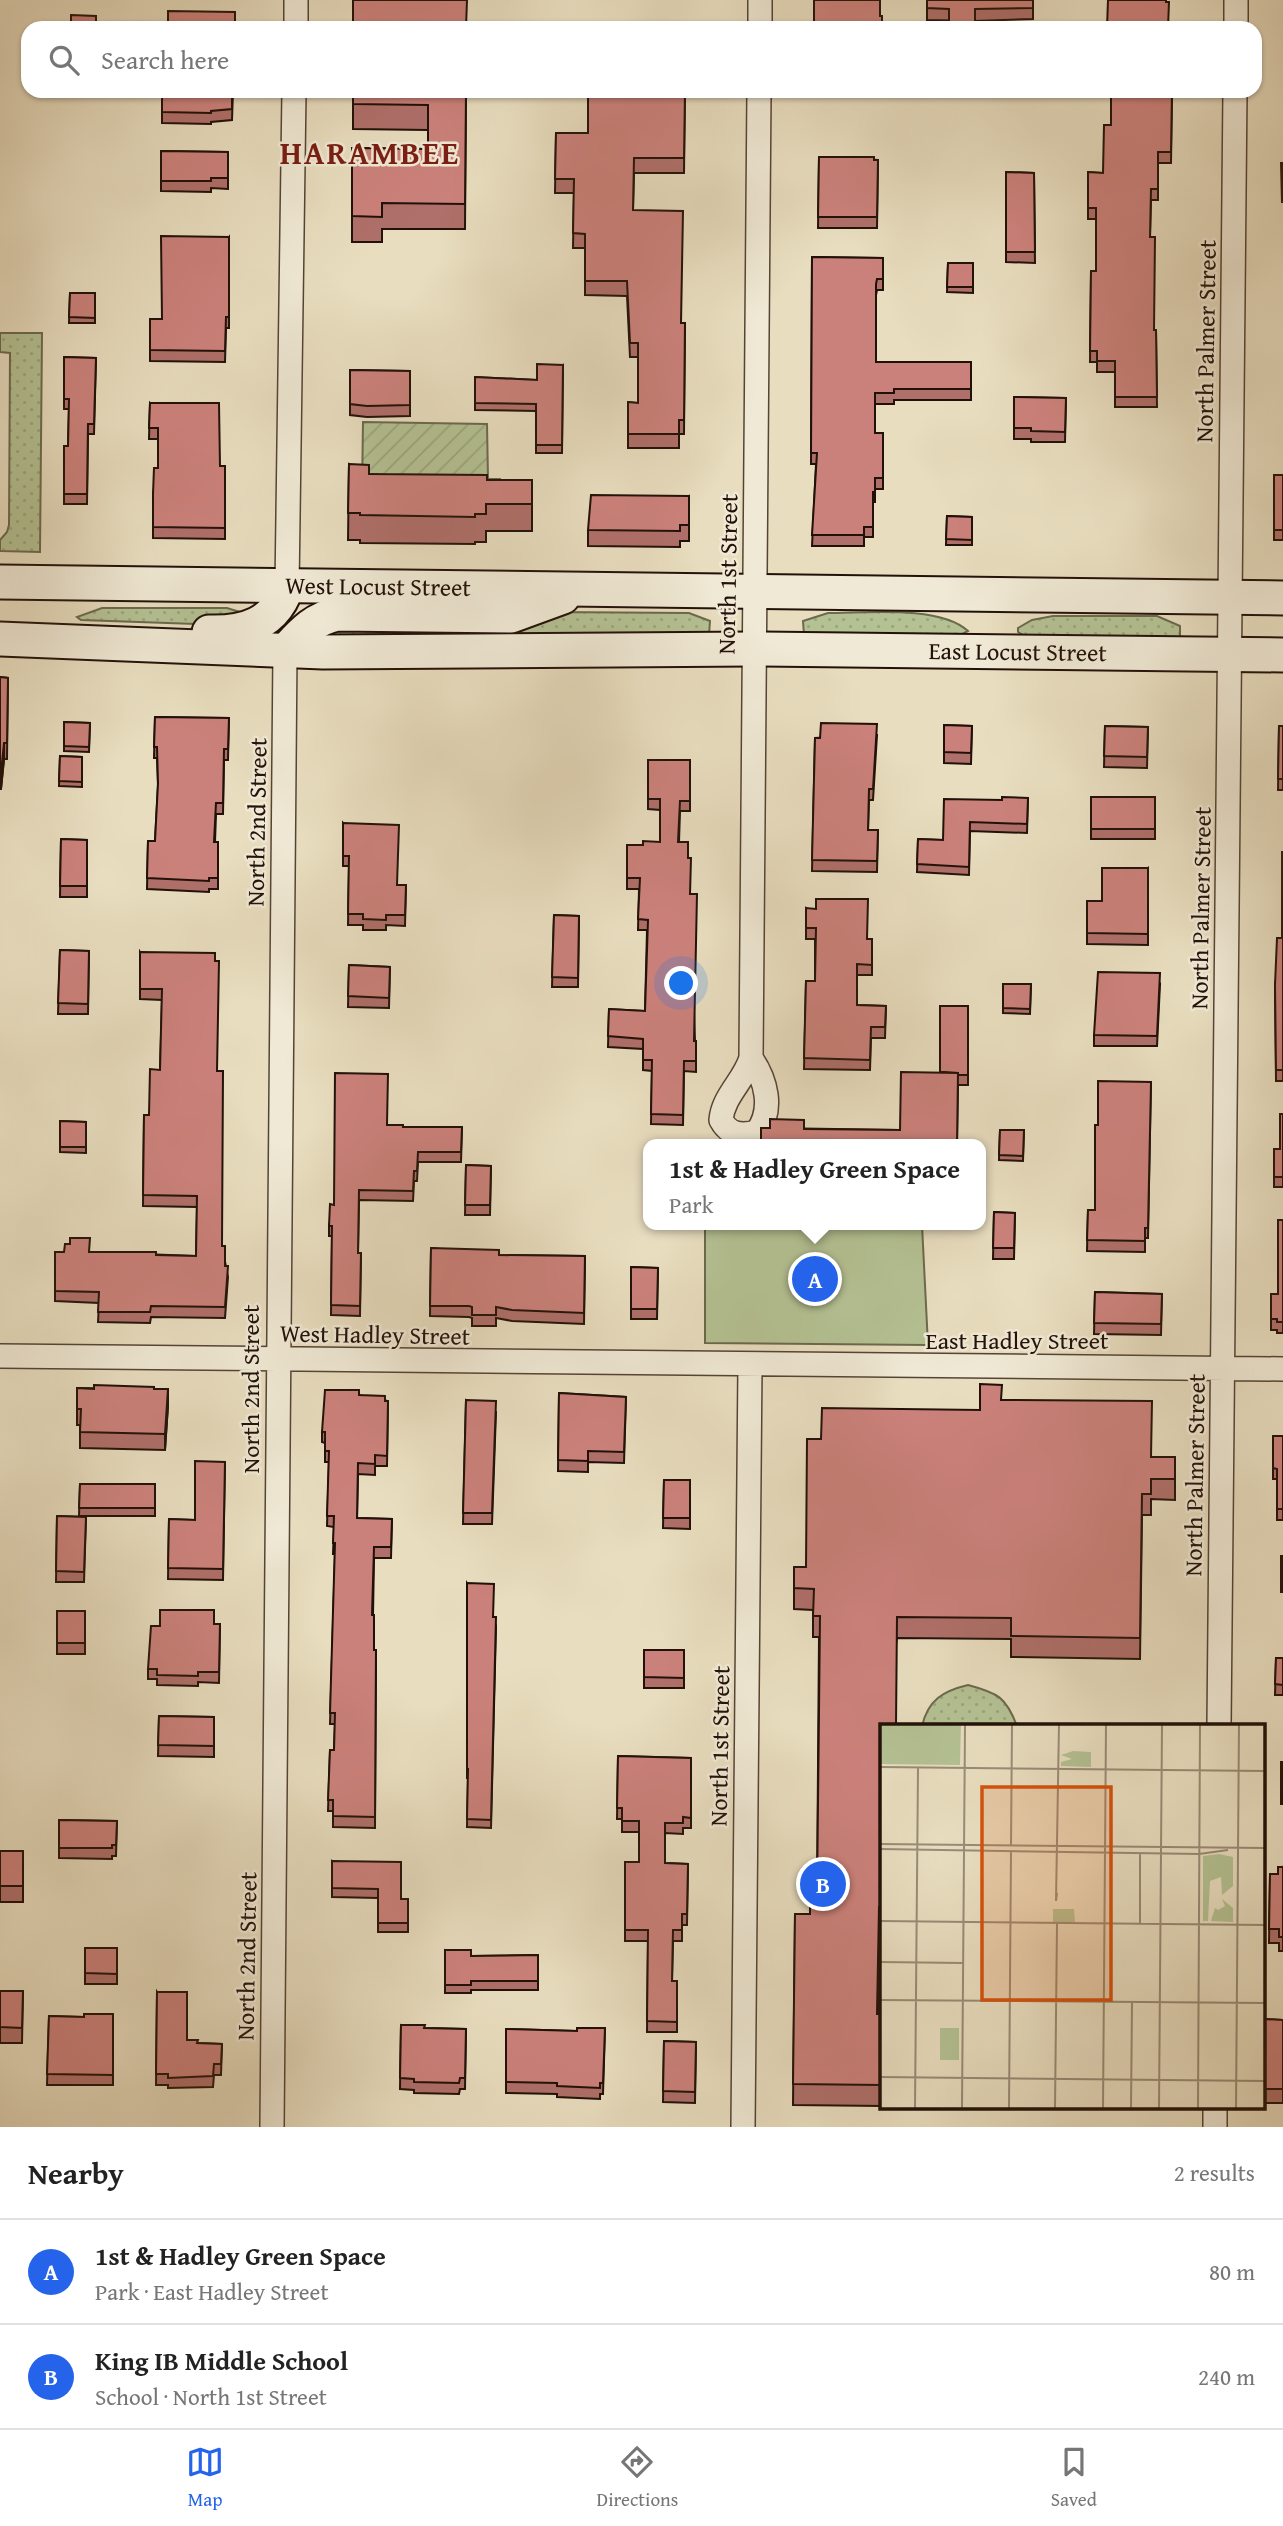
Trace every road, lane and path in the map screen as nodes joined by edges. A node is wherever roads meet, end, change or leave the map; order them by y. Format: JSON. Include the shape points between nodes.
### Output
{"nodes":[{"id":1,"x":296,"y":0,"type":"edge"},
{"id":2,"x":760,"y":0,"type":"edge"},
{"id":3,"x":1236,"y":0,"type":"edge"},
{"id":4,"x":296,"y":21,"type":"edge"},
{"id":5,"x":760,"y":21,"type":"edge"},
{"id":6,"x":1236,"y":21,"type":"edge"},
{"id":7,"x":295,"y":98,"type":"edge"},
{"id":8,"x":759,"y":98,"type":"edge"},
{"id":9,"x":1235,"y":98,"type":"edge"},
{"id":10,"x":0,"y":582,"type":"edge"},
{"id":11,"x":287,"y":587,"type":"junction"},
{"id":12,"x":582,"y":590,"type":"junction"},
{"id":13,"x":755,"y":593,"type":"junction"},
{"id":14,"x":1230,"y":598,"type":"junction"},
{"id":15,"x":1283,"y":598,"type":"edge"},
{"id":16,"x":0,"y":639,"type":"edge"},
{"id":17,"x":53,"y":641,"type":"junction"},
{"id":18,"x":753,"y":649,"type":"junction"},
{"id":19,"x":285,"y":651,"type":"junction"},
{"id":20,"x":1230,"y":654,"type":"junction"},
{"id":21,"x":1283,"y":655,"type":"edge"},
{"id":22,"x":751,"y":1058,"type":"dead end"},
{"id":23,"x":0,"y":1356,"type":"edge"},
{"id":24,"x":277,"y":1360,"type":"junction"},
{"id":25,"x":750,"y":1365,"type":"junction"},
{"id":26,"x":1222,"y":1368,"type":"junction"},
{"id":27,"x":1283,"y":1369,"type":"edge"},
{"id":28,"x":1219,"y":1724,"type":"edge"},
{"id":29,"x":272,"y":2127,"type":"edge"},
{"id":30,"x":743,"y":2127,"type":"edge"}],
"edges":[{"from":1,"to":4,"type":"street"},
{"from":2,"to":5,"type":"street"},
{"from":3,"to":6,"type":"street"},
{"from":7,"to":11,"type":"street"},
{"from":8,"to":13,"type":"street","name":"North 1st Street"},
{"from":9,"to":14,"type":"street","name":"North Palmer Street"},
{"from":10,"to":11,"type":"main road","name":"West Locust Street"},
{"from":11,"to":12,"type":"main road","name":"West Locust Street"},
{"from":11,"to":17,"type":"main road","via":[[282,603],[250,629],[230,633],[79,626]]},
{"from":12,"to":13,"type":"main road","name":"West Locust Street"},
{"from":12,"to":19,"type":"main road","via":[[511,616],[330,616],[308,627]]},
{"from":13,"to":14,"type":"main road"},
{"from":13,"to":18,"type":"street","name":"North 1st Street"},
{"from":14,"to":15,"type":"main road"},
{"from":14,"to":20,"type":"street","name":"North Palmer Street"},
{"from":16,"to":17,"type":"main road"},
{"from":17,"to":19,"type":"main road"},
{"from":18,"to":19,"type":"main road"},
{"from":18,"to":20,"type":"main road","name":"East Locust Street"},
{"from":18,"to":22,"type":"street","name":"North 1st Street"},
{"from":19,"to":24,"type":"street","name":"North 2nd Street"},
{"from":20,"to":21,"type":"main road","name":"East Locust Street"},
{"from":20,"to":26,"type":"street","name":"North Palmer Street"},
{"from":23,"to":24,"type":"street","name":"West Hadley Street"},
{"from":24,"to":25,"type":"street","name":"West Hadley Street"},
{"from":24,"to":29,"type":"street","name":"North 2nd Street"},
{"from":25,"to":26,"type":"street","name":"East Hadley Street"},
{"from":25,"to":30,"type":"street","name":"North 1st Street"},
{"from":26,"to":27,"type":"street","name":"East Hadley Street"},
{"from":26,"to":28,"type":"street","name":"North Palmer Street"}]}
